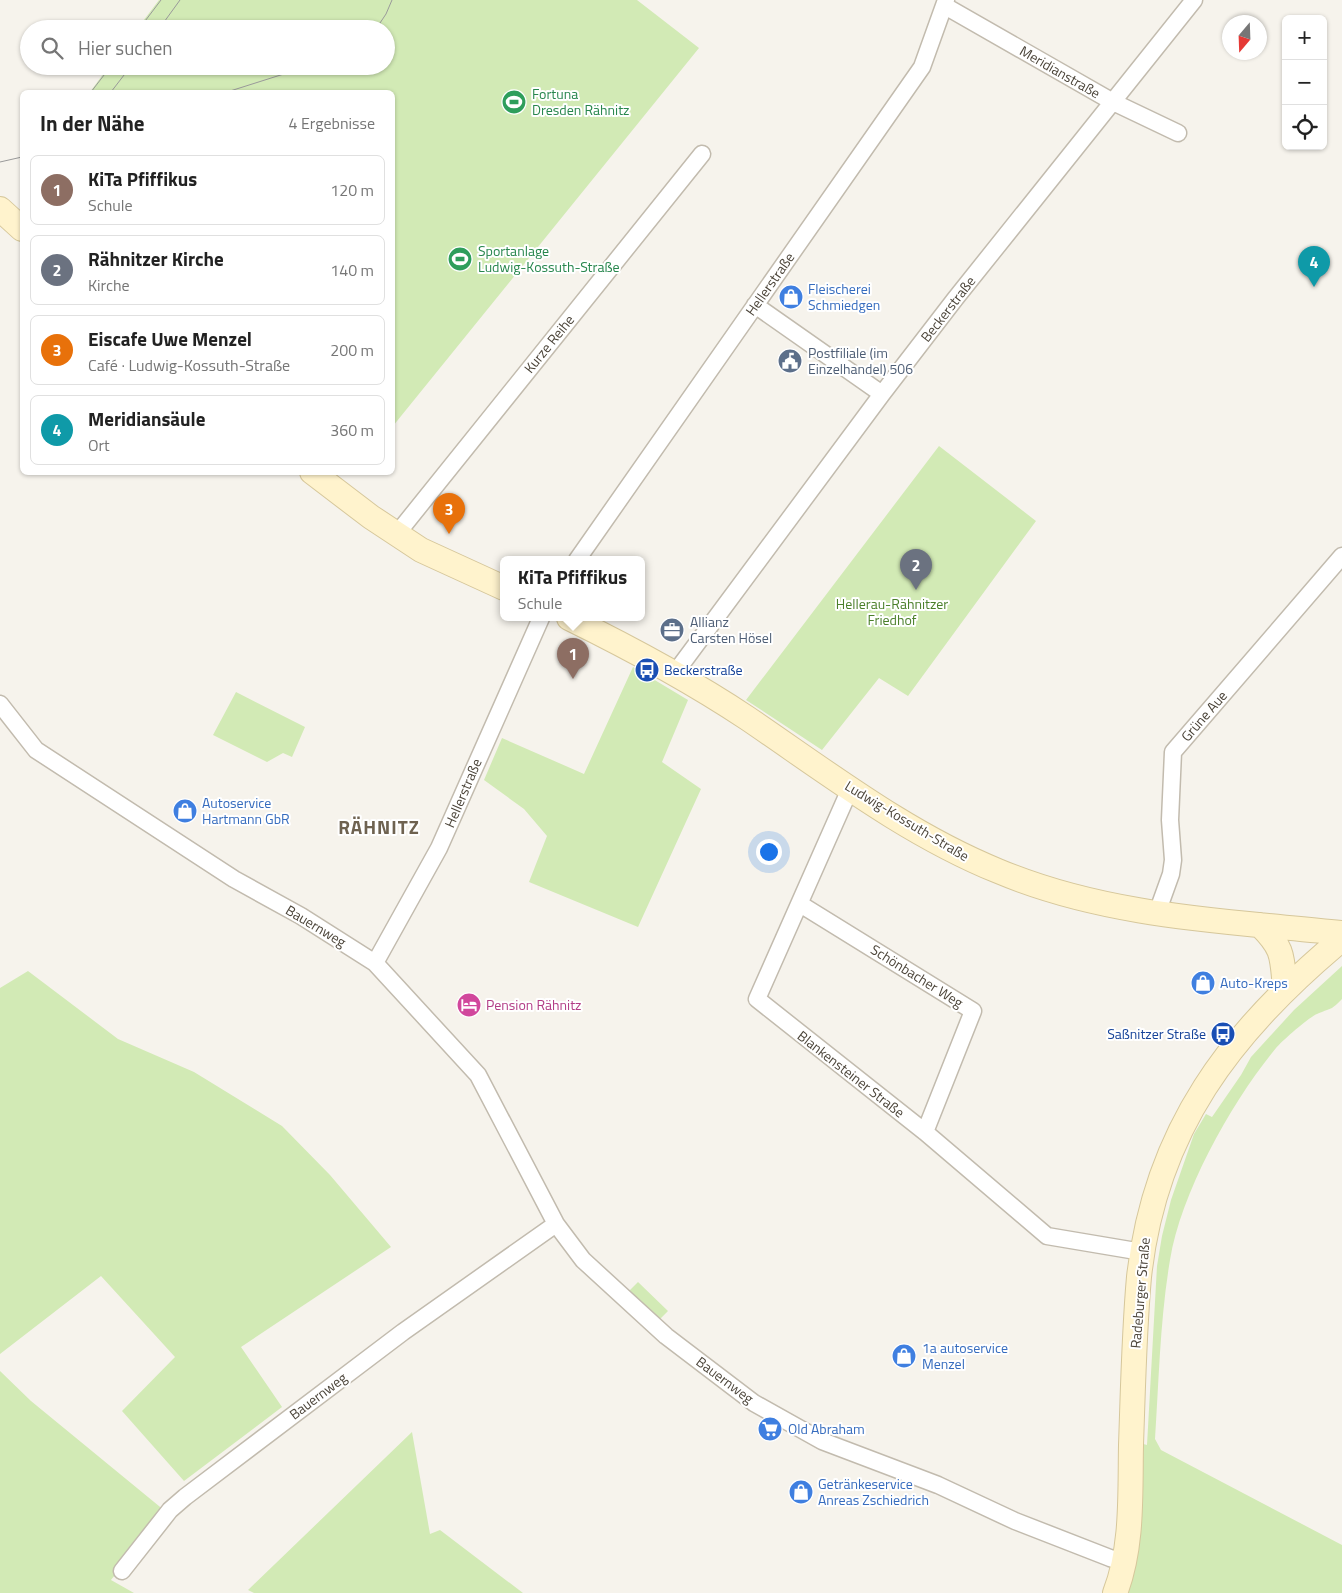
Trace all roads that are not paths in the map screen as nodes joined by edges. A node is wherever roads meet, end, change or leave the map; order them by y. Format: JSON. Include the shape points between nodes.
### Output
{"nodes":[{"id":1,"x":1194,"y":0,"type":"edge"},
{"id":2,"x":946,"y":3,"type":"edge"},
{"id":3,"x":1113,"y":102,"type":"junction"},
{"id":4,"x":1178,"y":133,"type":"dead end"},
{"id":5,"x":702,"y":154,"type":"dead end"},
{"id":6,"x":0,"y":209,"type":"edge"},
{"id":7,"x":20,"y":227,"type":"edge"},
{"id":8,"x":755,"y":305,"type":"junction"},
{"id":9,"x":882,"y":394,"type":"junction"},
{"id":10,"x":316,"y":475,"type":"edge"},
{"id":11,"x":396,"y":535,"type":"junction"},
{"id":12,"x":580,"y":556,"type":"edge"},
{"id":13,"x":1342,"y":556,"type":"edge"},
{"id":14,"x":500,"y":586,"type":"edge"},
{"id":15,"x":539,"y":621,"type":"edge"},
{"id":16,"x":575,"y":621,"type":"edge"},
{"id":17,"x":675,"y":673,"type":"junction"},
{"id":18,"x":0,"y":704,"type":"edge"},
{"id":19,"x":850,"y":789,"type":"junction"},
{"id":20,"x":800,"y":904,"type":"junction"},
{"id":21,"x":1158,"y":913,"type":"junction"},
{"id":22,"x":1260,"y":925,"type":"junction"},
{"id":23,"x":1342,"y":933,"type":"edge"},
{"id":24,"x":1342,"y":939,"type":"edge"},
{"id":25,"x":375,"y":962,"type":"junction"},
{"id":26,"x":1285,"y":989,"type":"junction"},
{"id":27,"x":925,"y":1132,"type":"junction"},
{"id":28,"x":556,"y":1224,"type":"junction"},
{"id":29,"x":1142,"y":1252,"type":"junction"},
{"id":30,"x":1124,"y":1562,"type":"junction"},
{"id":31,"x":122,"y":1571,"type":"dead end"},
{"id":32,"x":1115,"y":1593,"type":"edge"}],
"edges":[{"from":1,"to":3,"type":"street","name":"Beckerstraße"},
{"from":2,"to":3,"type":"street","name":"Meridianstraße"},
{"from":2,"to":8,"type":"street","name":"Hellerstraße","via":[[922,67]]},
{"from":3,"to":4,"type":"street","name":"Meridianstraße"},
{"from":3,"to":9,"type":"street","name":"Beckerstraße"},
{"from":5,"to":11,"type":"street","name":"Kurze Reihe"},
{"from":6,"to":7,"type":"street"},
{"from":8,"to":9,"type":"street"},
{"from":8,"to":12,"type":"street","name":"Hellerstraße"},
{"from":9,"to":17,"type":"street","name":"Beckerstraße"},
{"from":10,"to":11,"type":"street"},
{"from":11,"to":14,"type":"street"},
{"from":13,"to":21,"type":"street","name":"Grüne Aue","via":[[1172,752],[1170,820],[1173,860]]},
{"from":15,"to":25,"type":"street","name":"Hellerstraße","via":[[439,848]]},
{"from":16,"to":17,"type":"street","name":"Ludwig-Kossuth-Straße"},
{"from":17,"to":19,"type":"street","name":"Ludwig-Kossuth-Straße"},
{"from":18,"to":25,"type":"street","name":"Bauernweg","via":[[36,750],[234,879]]},
{"from":19,"to":20,"type":"street","name":"Blankensteiner Straße"},
{"from":19,"to":21,"type":"street","name":"Ludwig-Kossuth-Straße","via":[[919,832],[999,872],[1072,896]]},
{"from":20,"to":27,"type":"street","name":"Blankensteiner Straße","via":[[757,999]]},
{"from":20,"to":27,"type":"street","name":"Schönbacher Weg","via":[[973,1011]]},
{"from":21,"to":22,"type":"street","name":"Ludwig-Kossuth-Straße"},
{"from":22,"to":23,"type":"street","name":"Ludwig-Kossuth-Straße"},
{"from":22,"to":26,"type":"street","via":[[1277,943],[1281,953]]},
{"from":24,"to":26,"type":"street","name":"Radeburger Straße"},
{"from":25,"to":28,"type":"street","name":"Bauernweg","via":[[478,1075]]},
{"from":26,"to":29,"type":"street","name":"Radeburger Straße","via":[[1250,1026],[1193,1106],[1154,1195]]},
{"from":27,"to":29,"type":"street","name":"Blankensteiner Straße","via":[[1047,1236]]},
{"from":28,"to":30,"type":"street","name":"Bauernweg","via":[[583,1260],[666,1336],[754,1402],[822,1441]]},
{"from":28,"to":31,"type":"street","name":"Bauernweg","via":[[403,1332],[184,1497]]},
{"from":29,"to":30,"type":"street","name":"Radeburger Straße","via":[[1130,1510]]},
{"from":30,"to":32,"type":"street","name":"Radeburger Straße"}]}
